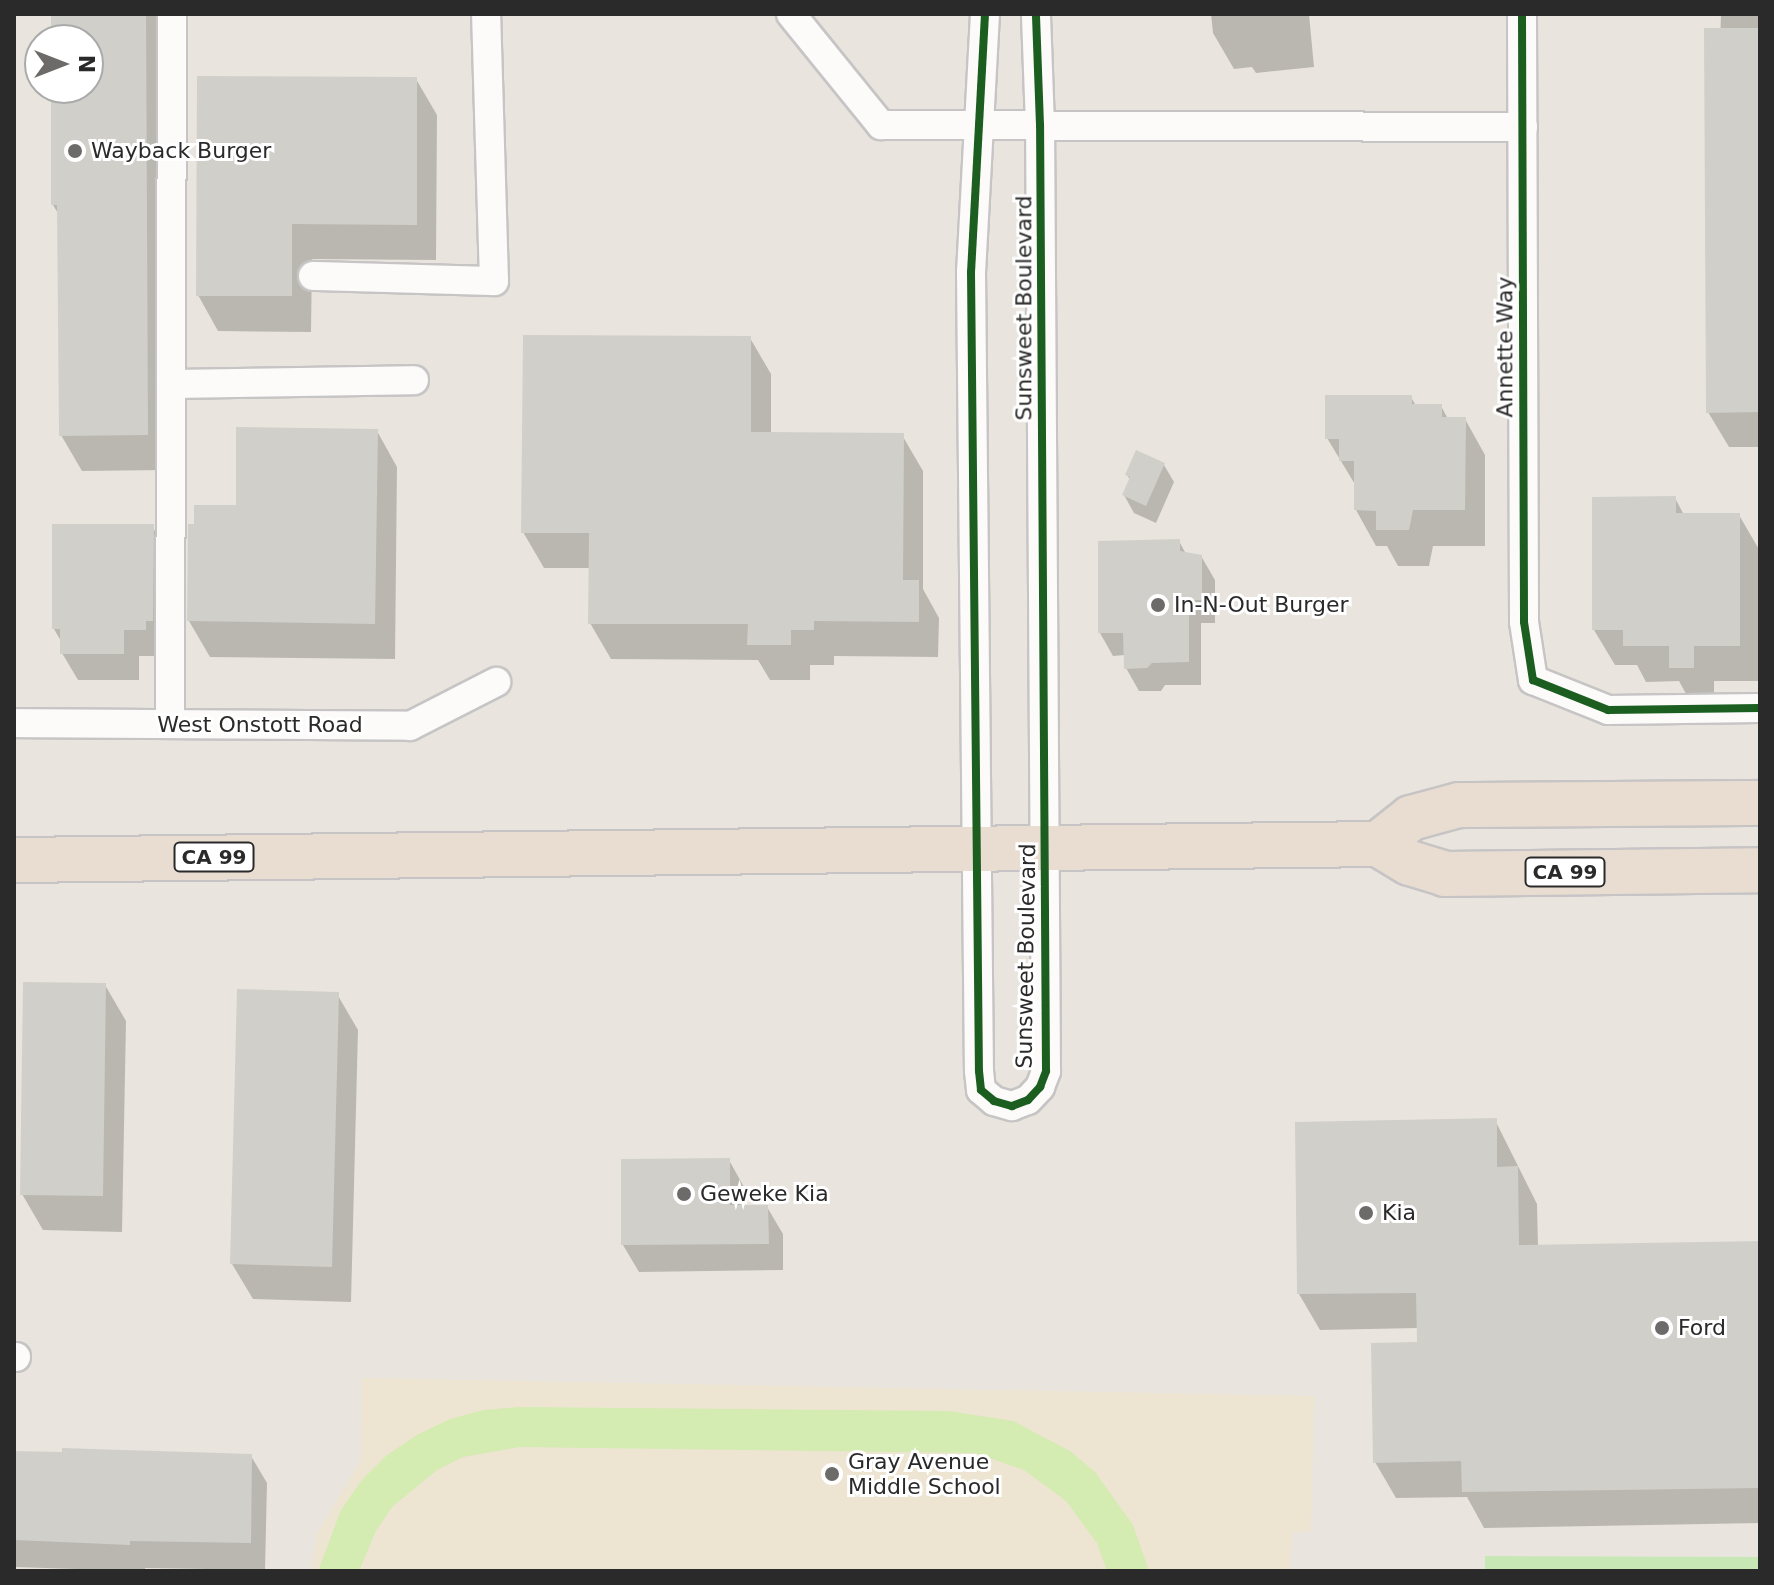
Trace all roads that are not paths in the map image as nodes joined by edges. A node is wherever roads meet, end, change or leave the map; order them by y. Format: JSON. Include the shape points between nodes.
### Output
{"nodes":[{"id":1,"x":172,"y":14,"type":"edge"},
{"id":2,"x":486,"y":14,"type":"edge"},
{"id":3,"x":791,"y":14,"type":"edge"},
{"id":4,"x":985,"y":14,"type":"edge"},
{"id":5,"x":1036,"y":14,"type":"edge"},
{"id":6,"x":1522,"y":14,"type":"edge"},
{"id":7,"x":980,"y":125,"type":"junction"},
{"id":8,"x":1040,"y":125,"type":"junction"},
{"id":9,"x":1523,"y":127,"type":"junction"},
{"id":10,"x":313,"y":276,"type":"dead end"},
{"id":11,"x":414,"y":380,"type":"dead end"},
{"id":12,"x":171,"y":384,"type":"junction"},
{"id":13,"x":496,"y":682,"type":"dead end"},
{"id":14,"x":1760,"y":708,"type":"edge"},
{"id":15,"x":14,"y":723,"type":"edge"},
{"id":16,"x":170,"y":724,"type":"junction"},
{"id":17,"x":1760,"y":803,"type":"edge"},
{"id":18,"x":1378,"y":844,"type":"junction"},
{"id":19,"x":1046,"y":845,"type":"junction"},
{"id":20,"x":979,"y":846,"type":"junction"},
{"id":21,"x":14,"y":860,"type":"edge"},
{"id":22,"x":1760,"y":870,"type":"edge"}],
"edges":[{"from":1,"to":12,"type":"street"},
{"from":2,"to":10,"type":"street","via":[[494,281]]},
{"from":3,"to":7,"type":"street","via":[[881,125]]},
{"from":4,"to":7,"type":"street","name":"Sunsweet Boulevard"},
{"from":5,"to":8,"type":"street","name":"Sunsweet Boulevard"},
{"from":6,"to":9,"type":"street","name":"Annette Way"},
{"from":7,"to":8,"type":"street"},
{"from":7,"to":20,"type":"street","name":"Sunsweet Boulevard","via":[[971,272]]},
{"from":8,"to":9,"type":"street"},
{"from":8,"to":19,"type":"street","name":"Sunsweet Boulevard"},
{"from":9,"to":14,"type":"street","name":"Annette Way","via":[[1524,622],[1533,680],[1608,710]]},
{"from":11,"to":12,"type":"street"},
{"from":12,"to":16,"type":"street"},
{"from":13,"to":16,"type":"street","name":"West Onstott Road","via":[[410,726]]},
{"from":15,"to":16,"type":"street","name":"West Onstott Road"},
{"from":17,"to":18,"type":"highway","via":[[1459,805],[1411,818]]},
{"from":18,"to":19,"type":"highway","number":"CA 99"},
{"from":18,"to":22,"type":"highway","number":"CA 99","via":[[1410,863],[1445,874]]},
{"from":19,"to":20,"type":"highway","number":"CA 99"},
{"from":19,"to":20,"type":"street","name":"Sunsweet Boulevard","via":[[1046,1071],[1028,1100],[1012,1106],[981,1090]]},
{"from":20,"to":21,"type":"highway","number":"CA 99"}]}
